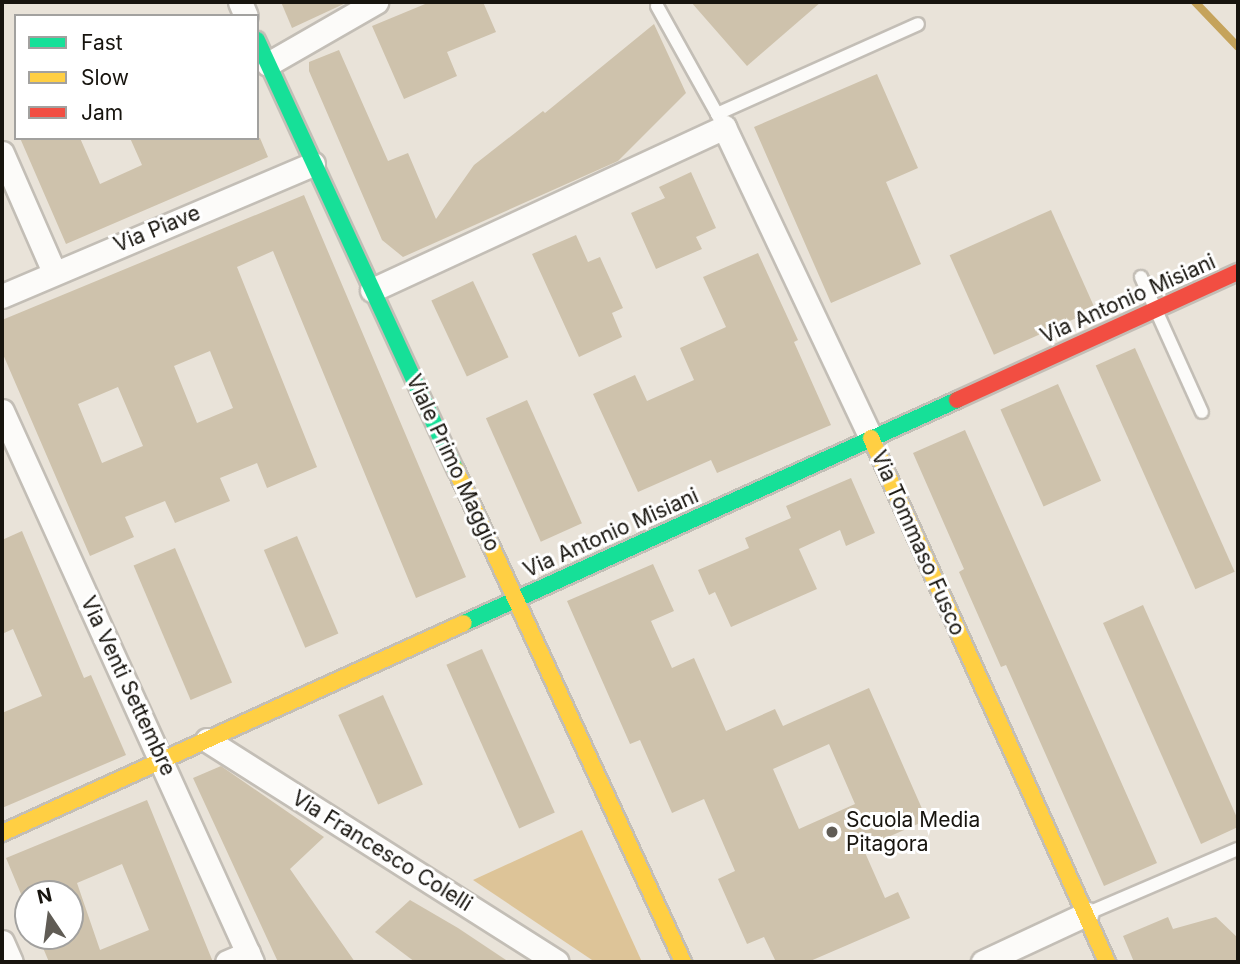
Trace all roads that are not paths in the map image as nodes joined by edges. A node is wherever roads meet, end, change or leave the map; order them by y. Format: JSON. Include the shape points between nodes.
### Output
{"nodes":[{"id":1,"x":376,"y":2,"type":"edge"},
{"id":2,"x":657,"y":6,"type":"dead end"},
{"id":3,"x":918,"y":24,"type":"dead end"},
{"id":4,"x":259,"y":44,"type":"edge"},
{"id":5,"x":268,"y":64,"type":"junction"},
{"id":6,"x":720,"y":120,"type":"junction"},
{"id":7,"x":2,"y":153,"type":"edge"},
{"id":8,"x":313,"y":164,"type":"junction"},
{"id":9,"x":54,"y":272,"type":"junction"},
{"id":10,"x":1238,"y":272,"type":"edge"},
{"id":11,"x":1140,"y":277,"type":"dead end"},
{"id":12,"x":372,"y":290,"type":"junction"},
{"id":13,"x":2,"y":296,"type":"edge"},
{"id":14,"x":1157,"y":309,"type":"junction"},
{"id":15,"x":2,"y":411,"type":"edge"},
{"id":16,"x":1202,"y":412,"type":"dead end"},
{"id":17,"x":871,"y":438,"type":"junction"},
{"id":18,"x":517,"y":599,"type":"junction"},
{"id":19,"x":207,"y":740,"type":"junction"},
{"id":20,"x":163,"y":760,"type":"junction"},
{"id":21,"x":2,"y":833,"type":"edge"},
{"id":22,"x":1238,"y":849,"type":"edge"},
{"id":23,"x":1086,"y":914,"type":"junction"},
{"id":24,"x":2,"y":942,"type":"edge"},
{"id":25,"x":250,"y":958,"type":"edge"},
{"id":26,"x":10,"y":962,"type":"edge"},
{"id":27,"x":227,"y":962,"type":"edge"},
{"id":28,"x":557,"y":962,"type":"edge"},
{"id":29,"x":683,"y":962,"type":"edge"},
{"id":30,"x":983,"y":962,"type":"edge"},
{"id":31,"x":1107,"y":962,"type":"edge"}],
"edges":[{"from":1,"to":5,"type":"street"},
{"from":2,"to":6,"type":"lane"},
{"from":3,"to":6,"type":"lane"},
{"from":4,"to":5,"type":"street","name":"Viale Primo Maggio"},
{"from":5,"to":8,"type":"street","name":"Viale Primo Maggio"},
{"from":6,"to":12,"type":"street"},
{"from":6,"to":17,"type":"street","name":"Via Tommaso Fusco"},
{"from":7,"to":9,"type":"street"},
{"from":8,"to":9,"type":"street","name":"Via Piave"},
{"from":8,"to":12,"type":"street","name":"Viale Primo Maggio"},
{"from":9,"to":13,"type":"street","name":"Via Piave"},
{"from":10,"to":14,"type":"street","name":"Via Antonio Misiani"},
{"from":11,"to":14,"type":"lane"},
{"from":12,"to":18,"type":"street","name":"Viale Primo Maggio"},
{"from":14,"to":16,"type":"lane"},
{"from":14,"to":17,"type":"street","name":"Via Antonio Misiani"},
{"from":15,"to":20,"type":"street","name":"Via Venti Settembre"},
{"from":17,"to":18,"type":"street","name":"Via Antonio Misiani"},
{"from":17,"to":23,"type":"street","name":"Via Tommaso Fusco"},
{"from":18,"to":19,"type":"street","name":"Via Antonio Misiani"},
{"from":18,"to":29,"type":"street","name":"Viale Primo Maggio"},
{"from":19,"to":20,"type":"street","name":"Via Antonio Misiani"},
{"from":19,"to":28,"type":"street","name":"Via Francesco Colelli"},
{"from":20,"to":21,"type":"street","name":"Via Antonio Misiani"},
{"from":20,"to":25,"type":"street","name":"Via Venti Settembre"},
{"from":22,"to":23,"type":"lane"},
{"from":23,"to":30,"type":"street"},
{"from":23,"to":31,"type":"street","name":"Via Tommaso Fusco"},
{"from":24,"to":26,"type":"street"},
{"from":25,"to":27,"type":"street"}]}
